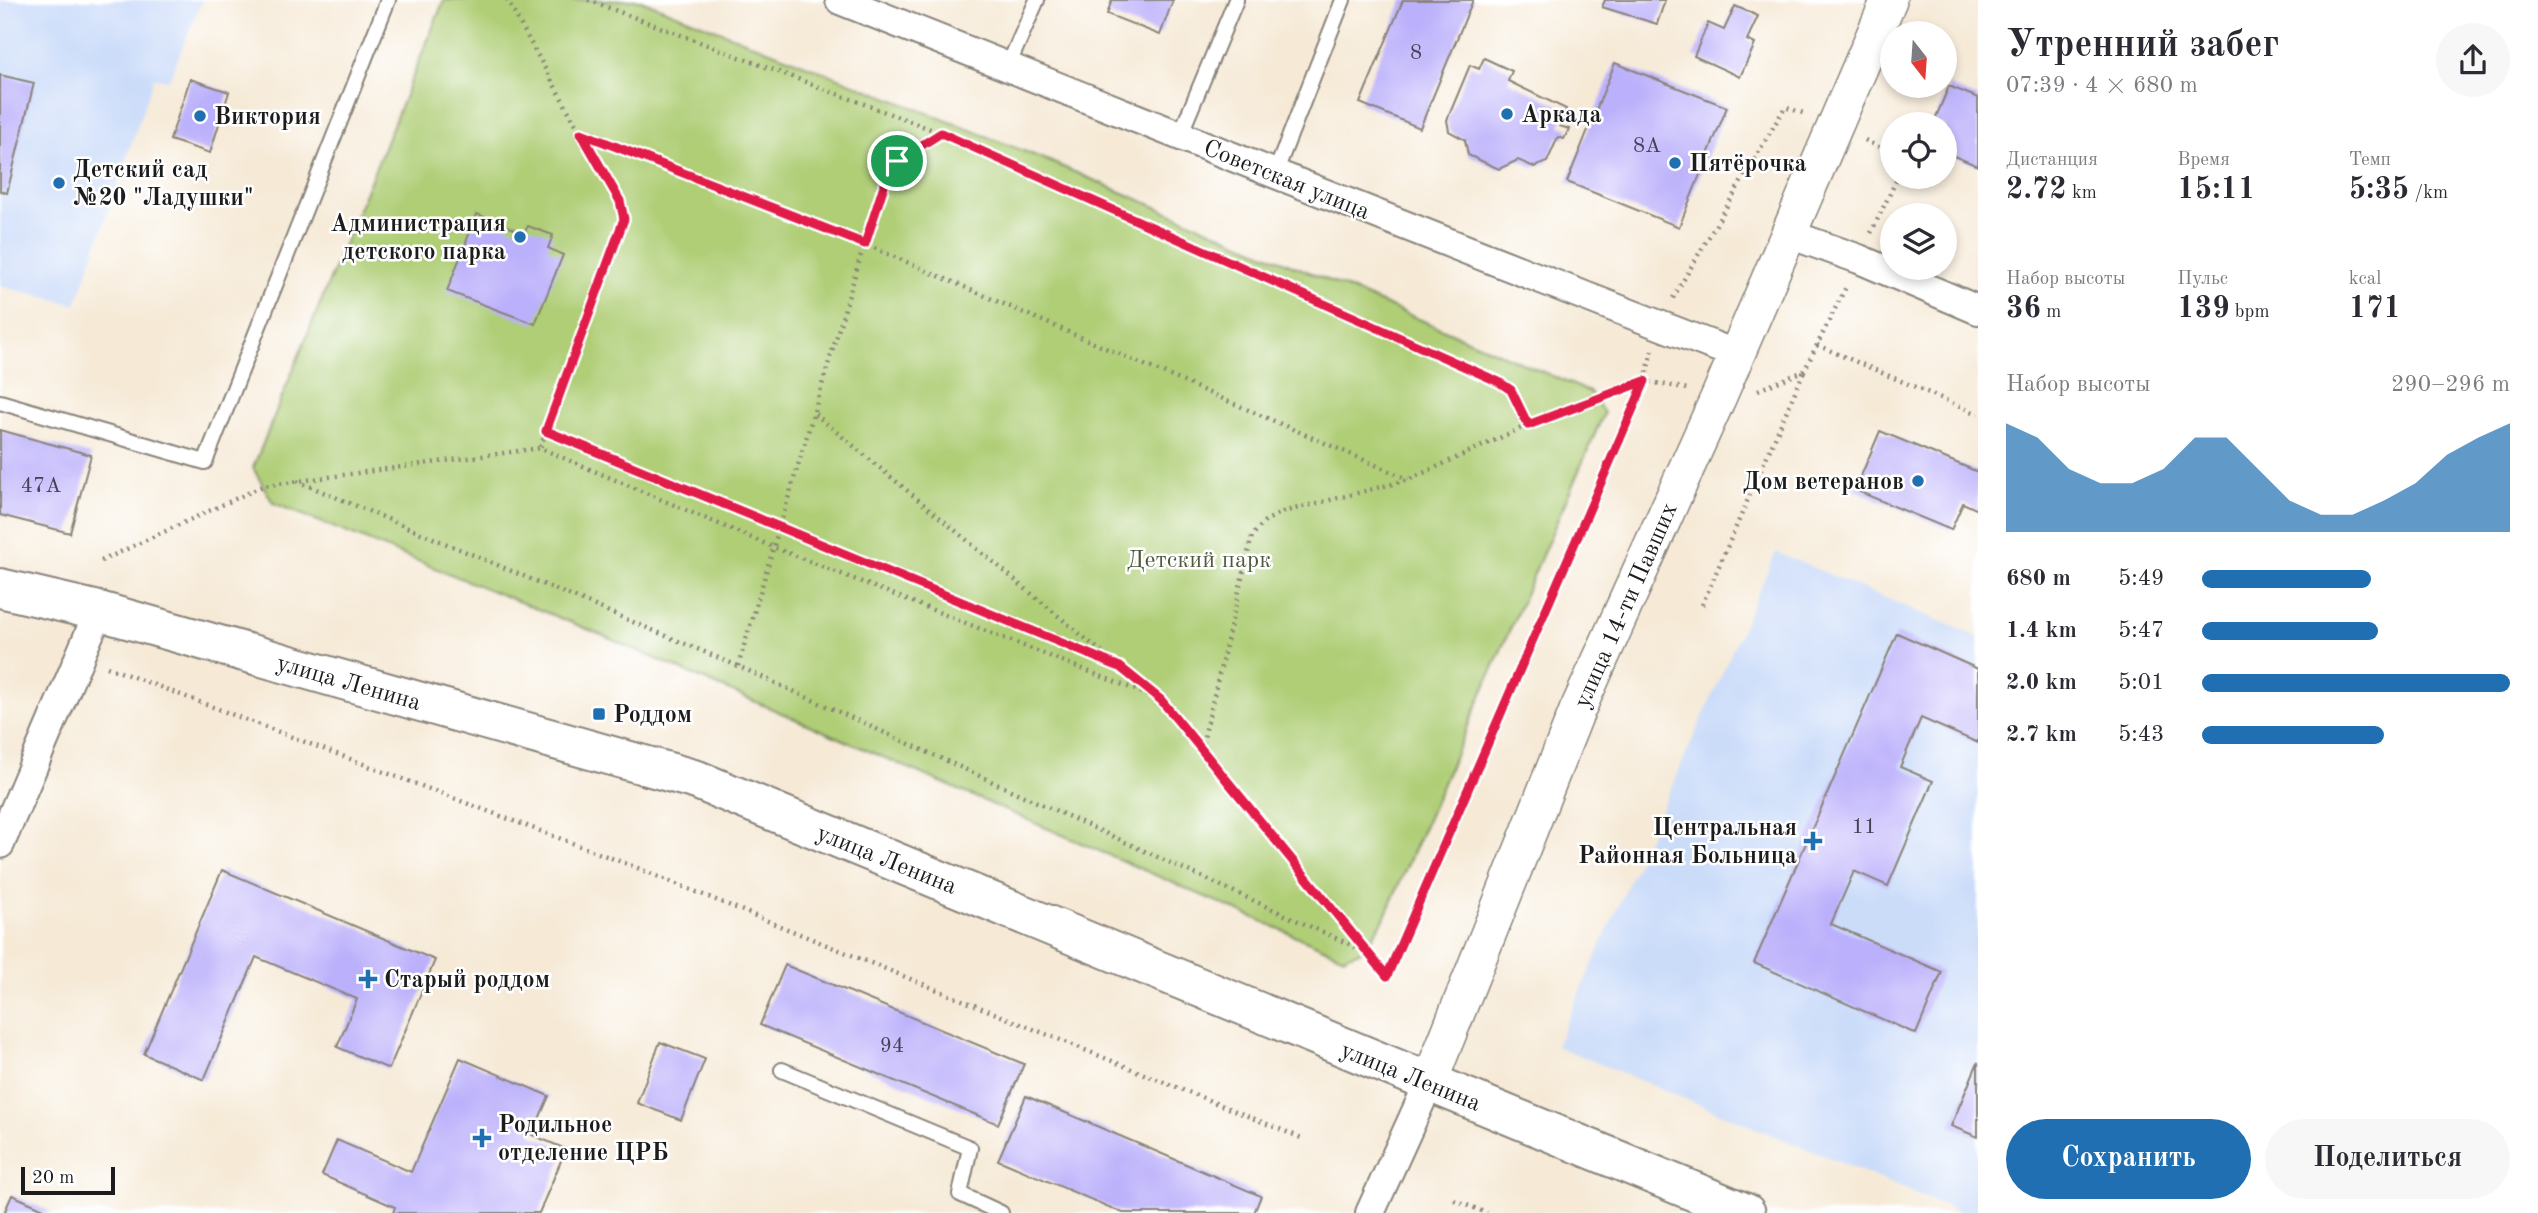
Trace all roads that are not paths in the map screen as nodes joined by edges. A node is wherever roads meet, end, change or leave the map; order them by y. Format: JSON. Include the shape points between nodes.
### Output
{"nodes":[{"id":1,"x":388,"y":0,"type":"edge"},
{"id":2,"x":840,"y":0,"type":"edge"},
{"id":3,"x":1037,"y":0,"type":"edge"},
{"id":4,"x":1236,"y":0,"type":"edge"},
{"id":5,"x":1343,"y":0,"type":"edge"},
{"id":6,"x":1889,"y":0,"type":"edge"},
{"id":7,"x":1008,"y":66,"type":"junction"},
{"id":8,"x":1180,"y":135,"type":"junction"},
{"id":9,"x":1274,"y":176,"type":"junction"},
{"id":10,"x":1789,"y":234,"type":"junction"},
{"id":11,"x":1978,"y":310,"type":"edge"},
{"id":12,"x":1735,"y":354,"type":"junction"},
{"id":13,"x":0,"y":402,"type":"edge"},
{"id":14,"x":0,"y":588,"type":"edge"},
{"id":15,"x":99,"y":611,"type":"junction"},
{"id":16,"x":0,"y":844,"type":"edge"},
{"id":17,"x":782,"y":1070,"type":"dead end"},
{"id":18,"x":1429,"y":1083,"type":"junction"},
{"id":19,"x":1001,"y":1213,"type":"edge"},
{"id":20,"x":1370,"y":1213,"type":"edge"},
{"id":21,"x":1746,"y":1213,"type":"edge"}],
"edges":[{"from":1,"to":13,"type":"lane","via":[[205,462]]},
{"from":2,"to":7,"type":"street","name":"Советская улица"},
{"from":3,"to":7,"type":"lane"},
{"from":4,"to":8,"type":"lane"},
{"from":5,"to":9,"type":"lane"},
{"from":6,"to":10,"type":"street","name":"улица 14-ти Павших"},
{"from":7,"to":8,"type":"street","name":"Советская улица"},
{"from":8,"to":9,"type":"street","name":"Советская улица"},
{"from":9,"to":12,"type":"street","name":"Советская улица"},
{"from":10,"to":11,"type":"street"},
{"from":10,"to":12,"type":"street","name":"улица 14-ти Павших"},
{"from":12,"to":18,"type":"street","name":"улица 14-ти Павших","via":[[1577,711]]},
{"from":14,"to":15,"type":"main road","name":"улица Ленина"},
{"from":15,"to":16,"type":"street"},
{"from":15,"to":18,"type":"main road","name":"улица Ленина","via":[[697,780]]},
{"from":17,"to":19,"type":"lane","via":[[970,1148],[960,1194]]},
{"from":18,"to":20,"type":"street","name":"улица 14-ти Павших"},
{"from":18,"to":21,"type":"main road","name":"улица Ленина"}]}
